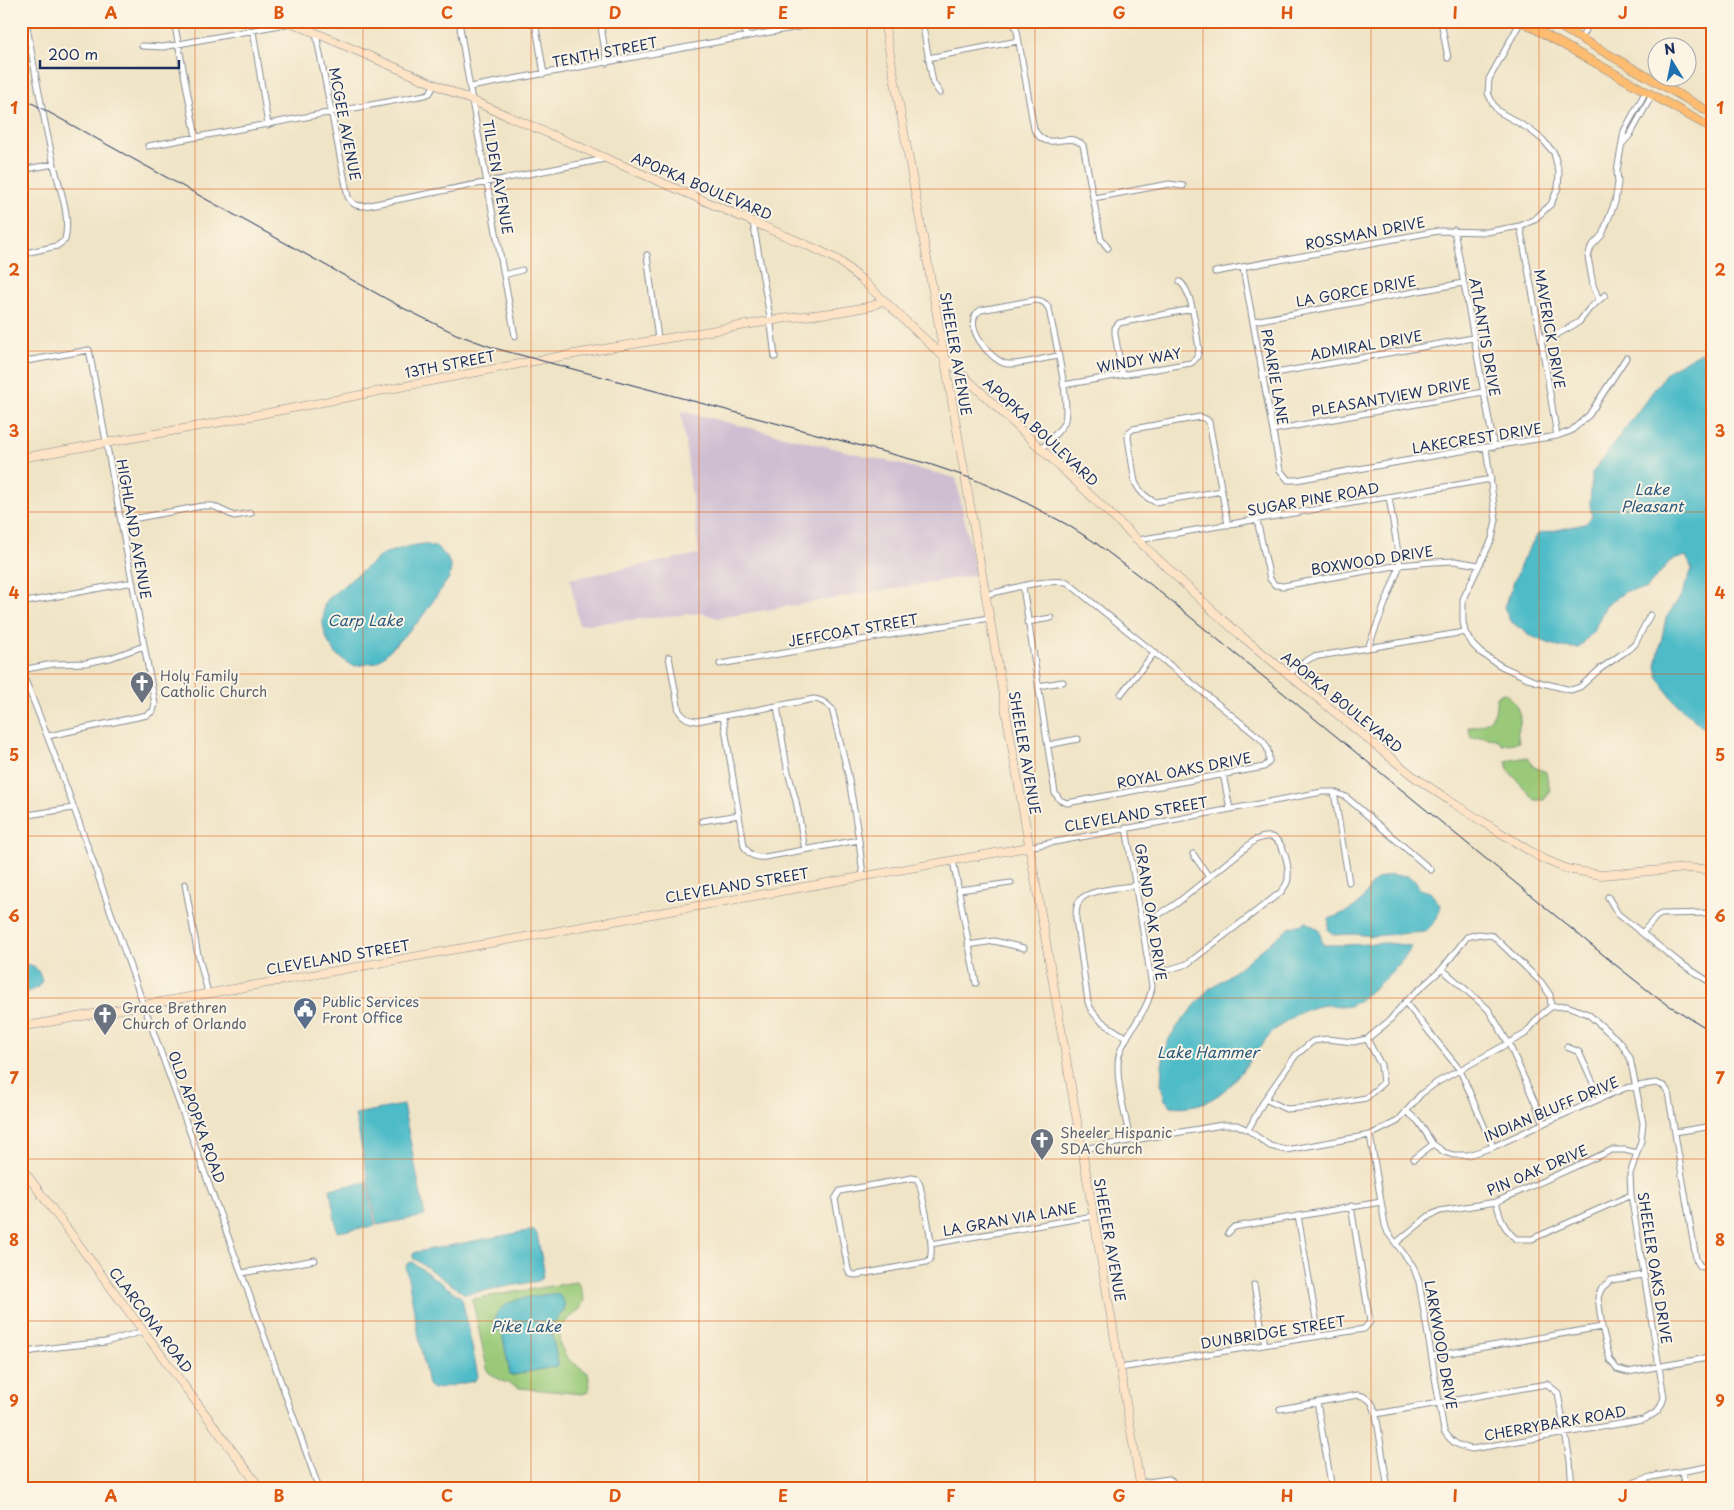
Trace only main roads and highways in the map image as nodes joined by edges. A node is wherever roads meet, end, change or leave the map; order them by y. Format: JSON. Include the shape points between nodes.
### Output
{"nodes":[{"id":1,"x":1522,"y":21,"type":"edge"},
{"id":2,"x":1550,"y":21,"type":"edge"},
{"id":3,"x":1713,"y":114,"type":"edge"},
{"id":4,"x":1713,"y":129,"type":"edge"}],
"edges":[{"from":1,"to":4,"type":"main road"},
{"from":2,"to":3,"type":"main road"}]}
